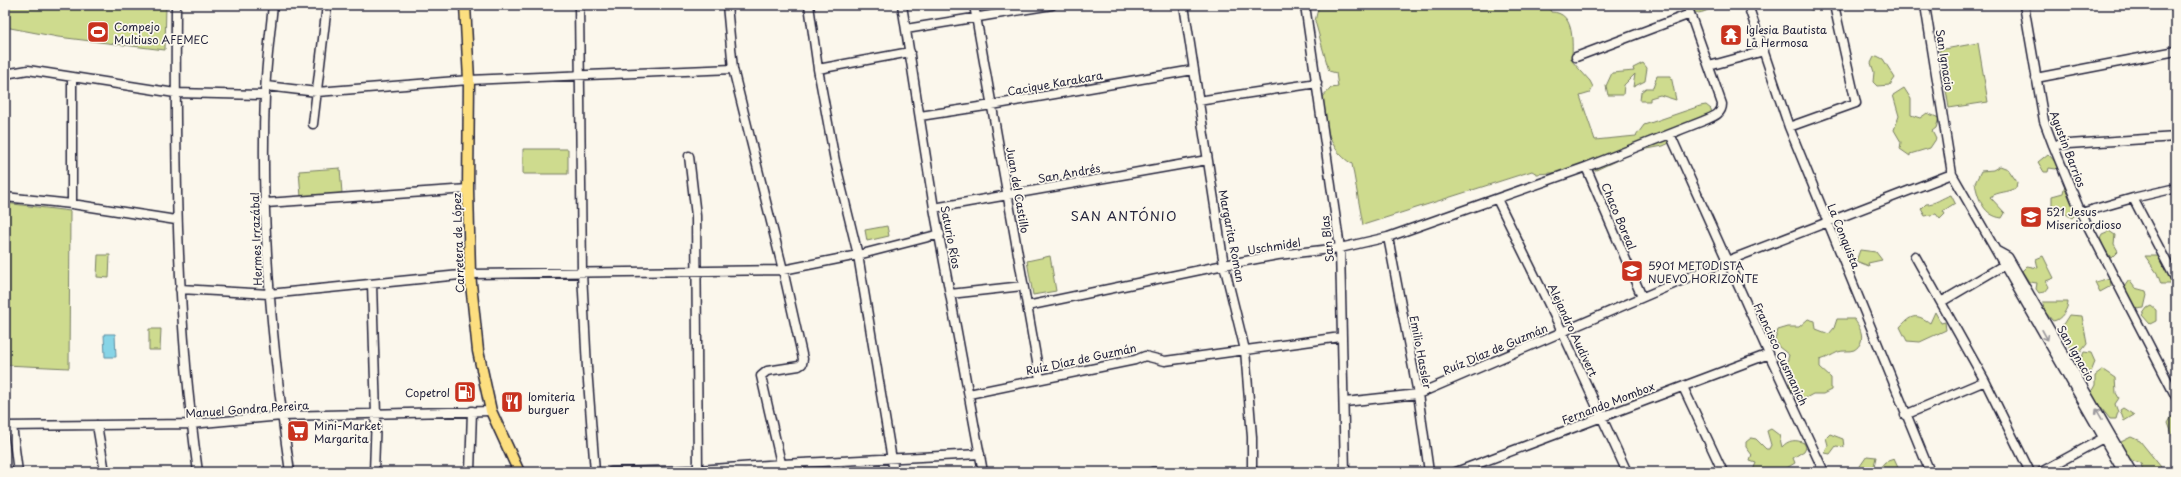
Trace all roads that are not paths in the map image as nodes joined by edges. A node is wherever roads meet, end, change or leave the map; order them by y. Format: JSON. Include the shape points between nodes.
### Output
{"nodes":[{"id":1,"x":176,"y":5,"type":"edge"},
{"id":2,"x":273,"y":5,"type":"edge"},
{"id":3,"x":327,"y":5,"type":"edge"},
{"id":4,"x":465,"y":5,"type":"edge"},
{"id":5,"x":579,"y":5,"type":"edge"},
{"id":6,"x":727,"y":5,"type":"edge"},
{"id":7,"x":809,"y":5,"type":"edge"},
{"id":8,"x":902,"y":5,"type":"edge"},
{"id":9,"x":974,"y":5,"type":"edge"},
{"id":10,"x":1052,"y":5,"type":"edge"},
{"id":11,"x":1184,"y":5,"type":"edge"},
{"id":12,"x":1305,"y":5,"type":"edge"},
{"id":13,"x":1686,"y":5,"type":"edge"},
{"id":14,"x":1748,"y":5,"type":"edge"},
{"id":15,"x":1834,"y":5,"type":"edge"},
{"id":16,"x":1925,"y":5,"type":"edge"},
{"id":17,"x":2024,"y":5,"type":"edge"},
{"id":18,"x":1690,"y":14,"type":"junction"},
{"id":19,"x":976,"y":18,"type":"junction"},
{"id":20,"x":906,"y":29,"type":"junction"},
{"id":21,"x":1764,"y":51,"type":"junction"},
{"id":22,"x":2176,"y":51,"type":"edge"},
{"id":23,"x":910,"y":52,"type":"junction"},
{"id":24,"x":1576,"y":57,"type":"dead end"},
{"id":25,"x":1709,"y":66,"type":"junction"},
{"id":26,"x":733,"y":69,"type":"junction"},
{"id":27,"x":818,"y":69,"type":"junction"},
{"id":28,"x":1193,"y":70,"type":"junction"},
{"id":29,"x":5,"y":74,"type":"edge"},
{"id":30,"x":581,"y":76,"type":"junction"},
{"id":31,"x":72,"y":77,"type":"junction"},
{"id":32,"x":2036,"y":78,"type":"junction"},
{"id":33,"x":469,"y":80,"type":"junction"},
{"id":34,"x":1317,"y":83,"type":"junction"},
{"id":35,"x":266,"y":86,"type":"junction"},
{"id":36,"x":317,"y":92,"type":"junction"},
{"id":37,"x":175,"y":93,"type":"junction"},
{"id":38,"x":265,"y":95,"type":"junction"},
{"id":39,"x":1198,"y":101,"type":"junction"},
{"id":40,"x":992,"y":105,"type":"junction"},
{"id":41,"x":920,"y":116,"type":"junction"},
{"id":42,"x":313,"y":124,"type":"dead end"},
{"id":43,"x":1789,"y":127,"type":"junction"},
{"id":44,"x":1670,"y":134,"type":"junction"},
{"id":45,"x":2176,"y":137,"type":"edge"},
{"id":46,"x":2053,"y":145,"type":"junction"},
{"id":47,"x":689,"y":156,"type":"dead end"},
{"id":48,"x":1207,"y":160,"type":"junction"},
{"id":49,"x":1586,"y":167,"type":"junction"},
{"id":50,"x":1952,"y":174,"type":"junction"},
{"id":51,"x":2176,"y":188,"type":"edge"},
{"id":52,"x":468,"y":189,"type":"junction"},
{"id":53,"x":1007,"y":195,"type":"junction"},
{"id":54,"x":5,"y":197,"type":"edge"},
{"id":55,"x":2133,"y":198,"type":"junction"},
{"id":56,"x":1497,"y":199,"type":"junction"},
{"id":57,"x":266,"y":202,"type":"junction"},
{"id":58,"x":72,"y":204,"type":"junction"},
{"id":59,"x":934,"y":208,"type":"junction"},
{"id":60,"x":2081,"y":213,"type":"junction"},
{"id":61,"x":176,"y":220,"type":"junction"},
{"id":62,"x":1827,"y":223,"type":"junction"},
{"id":63,"x":940,"y":234,"type":"junction"},
{"id":64,"x":1388,"y":237,"type":"junction"},
{"id":65,"x":1340,"y":248,"type":"junction"},
{"id":66,"x":858,"y":255,"type":"junction"},
{"id":67,"x":1915,"y":256,"type":"dead end"},
{"id":68,"x":1727,"y":261,"type":"junction"},
{"id":69,"x":2008,"y":263,"type":"junction"},
{"id":70,"x":1224,"y":265,"type":"junction"},
{"id":71,"x":783,"y":270,"type":"junction"},
{"id":72,"x":697,"y":271,"type":"junction"},
{"id":73,"x":582,"y":273,"type":"junction"},
{"id":74,"x":470,"y":274,"type":"junction"},
{"id":75,"x":2176,"y":279,"type":"edge"},
{"id":76,"x":372,"y":284,"type":"junction"},
{"id":77,"x":1023,"y":286,"type":"junction"},
{"id":78,"x":180,"y":289,"type":"junction"},
{"id":79,"x":269,"y":294,"type":"junction"},
{"id":80,"x":950,"y":294,"type":"junction"},
{"id":81,"x":1642,"y":296,"type":"junction"},
{"id":82,"x":1941,"y":302,"type":"junction"},
{"id":83,"x":1027,"y":306,"type":"junction"},
{"id":84,"x":1562,"y":332,"type":"junction"},
{"id":85,"x":1341,"y":337,"type":"junction"},
{"id":86,"x":1245,"y":350,"type":"junction"},
{"id":87,"x":1768,"y":354,"type":"junction"},
{"id":88,"x":1040,"y":379,"type":"junction"},
{"id":89,"x":1985,"y":381,"type":"junction"},
{"id":90,"x":1683,"y":387,"type":"junction"},
{"id":91,"x":969,"y":394,"type":"junction"},
{"id":92,"x":1418,"y":394,"type":"junction"},
{"id":93,"x":2176,"y":397,"type":"edge"},
{"id":94,"x":1345,"y":402,"type":"junction"},
{"id":95,"x":472,"y":411,"type":"junction"},
{"id":96,"x":491,"y":411,"type":"junction"},
{"id":97,"x":376,"y":415,"type":"junction"},
{"id":98,"x":1906,"y":415,"type":"junction"},
{"id":99,"x":282,"y":416,"type":"junction"},
{"id":100,"x":1602,"y":417,"type":"junction"},
{"id":101,"x":191,"y":424,"type":"junction"},
{"id":102,"x":97,"y":425,"type":"junction"},
{"id":103,"x":8,"y":426,"type":"edge"},
{"id":104,"x":2107,"y":437,"type":"junction"},
{"id":105,"x":980,"y":454,"type":"junction"},
{"id":106,"x":892,"y":458,"type":"junction"},
{"id":107,"x":782,"y":468,"type":"edge"},
{"id":108,"x":698,"y":471,"type":"edge"},
{"id":109,"x":18,"y":472,"type":"edge"},
{"id":110,"x":105,"y":472,"type":"edge"},
{"id":111,"x":198,"y":472,"type":"edge"},
{"id":112,"x":290,"y":472,"type":"edge"},
{"id":113,"x":374,"y":472,"type":"edge"},
{"id":114,"x":470,"y":472,"type":"edge"},
{"id":115,"x":519,"y":472,"type":"edge"},
{"id":116,"x":595,"y":472,"type":"edge"},
{"id":117,"x":611,"y":472,"type":"edge"},
{"id":118,"x":894,"y":472,"type":"edge"},
{"id":119,"x":983,"y":472,"type":"edge"},
{"id":120,"x":1152,"y":472,"type":"edge"},
{"id":121,"x":1168,"y":472,"type":"edge"},
{"id":122,"x":1252,"y":472,"type":"edge"},
{"id":123,"x":1344,"y":472,"type":"edge"},
{"id":124,"x":1429,"y":472,"type":"edge"},
{"id":125,"x":1456,"y":472,"type":"edge"},
{"id":126,"x":1627,"y":472,"type":"edge"},
{"id":127,"x":1722,"y":472,"type":"edge"},
{"id":128,"x":1824,"y":472,"type":"edge"},
{"id":129,"x":1930,"y":472,"type":"edge"},
{"id":130,"x":2030,"y":472,"type":"edge"},
{"id":131,"x":2041,"y":472,"type":"edge"},
{"id":132,"x":2123,"y":472,"type":"edge"},
{"id":133,"x":2132,"y":472,"type":"edge"}],
"edges":[{"from":1,"to":37,"type":"street"},
{"from":2,"to":35,"type":"street","name":"Hermes Irrazábal"},
{"from":3,"to":36,"type":"street"},
{"from":4,"to":33,"type":"main road","name":"Carretera de López"},
{"from":5,"to":30,"type":"street"},
{"from":6,"to":26,"type":"street"},
{"from":7,"to":27,"type":"street"},
{"from":8,"to":20,"type":"street","name":"Saturio Ríos"},
{"from":9,"to":19,"type":"street","name":"Juan del Castillo"},
{"from":10,"to":19,"type":"street"},
{"from":11,"to":28,"type":"street","name":"Margarita Roman"},
{"from":12,"to":34,"type":"street","name":"San Blas"},
{"from":13,"to":18,"type":"street"},
{"from":14,"to":21,"type":"street","name":"La Conquista"},
{"from":15,"to":43,"type":"street","via":[[1856,103]]},
{"from":16,"to":50,"type":"street","name":"San Ignacio"},
{"from":17,"to":32,"type":"street","name":"Agustin Barrios"},
{"from":18,"to":24,"type":"street"},
{"from":18,"to":25,"type":"street"},
{"from":19,"to":20,"type":"street"},
{"from":19,"to":40,"type":"street","name":"Juan del Castillo"},
{"from":20,"to":23,"type":"street","name":"Saturio Ríos"},
{"from":21,"to":25,"type":"street"},
{"from":21,"to":43,"type":"street","name":"La Conquista"},
{"from":22,"to":32,"type":"street"},
{"from":23,"to":27,"type":"street"},
{"from":23,"to":41,"type":"street","name":"Saturio Ríos"},
{"from":25,"to":44,"type":"street","name":"Uschmidel","via":[[1722,110],[1719,114]]},
{"from":26,"to":30,"type":"street"},
{"from":26,"to":71,"type":"street"},
{"from":27,"to":66,"type":"street","via":[[835,161]]},
{"from":28,"to":39,"type":"street","name":"Margarita Roman"},
{"from":28,"to":40,"type":"street","name":"Cacique Karakara"},
{"from":29,"to":31,"type":"street","via":[[28,70]]},
{"from":30,"to":33,"type":"street"},
{"from":30,"to":73,"type":"street"},
{"from":31,"to":37,"type":"street"},
{"from":31,"to":58,"type":"street"},
{"from":32,"to":46,"type":"street","name":"Agustin Barrios","via":[[2044,121]]},
{"from":33,"to":36,"type":"street"},
{"from":33,"to":52,"type":"main road","name":"Carretera de López"},
{"from":34,"to":39,"type":"street"},
{"from":34,"to":65,"type":"street","name":"San Blas"},
{"from":35,"to":36,"type":"street"},
{"from":35,"to":38,"type":"street","name":"Hermes Irrazábal"},
{"from":36,"to":42,"type":"street"},
{"from":37,"to":38,"type":"street"},
{"from":37,"to":61,"type":"street"},
{"from":38,"to":57,"type":"street","name":"Hermes Irrazábal"},
{"from":39,"to":48,"type":"street","name":"Margarita Roman"},
{"from":40,"to":41,"type":"street","name":"Cacique Karakara"},
{"from":40,"to":53,"type":"street","name":"Juan del Castillo"},
{"from":41,"to":59,"type":"street","name":"Saturio Ríos"},
{"from":43,"to":62,"type":"street","name":"La Conquista"},
{"from":44,"to":49,"type":"street","name":"Uschmidel"},
{"from":44,"to":68,"type":"street","name":"Francisco Cusmanich"},
{"from":45,"to":46,"type":"street"},
{"from":46,"to":60,"type":"street","name":"Agustin Barrios"},
{"from":47,"to":72,"type":"street","via":[[696,216]]},
{"from":48,"to":53,"type":"street","name":"San Andrés"},
{"from":48,"to":70,"type":"street","name":"Margarita Roman"},
{"from":49,"to":56,"type":"street","name":"Uschmidel"},
{"from":49,"to":81,"type":"street","name":"Chaco Boreal"},
{"from":50,"to":62,"type":"street","name":"Ruíz Díaz de Guzmán"},
{"from":50,"to":69,"type":"street","name":"San Ignacio","via":[[1997,250]]},
{"from":51,"to":55,"type":"street"},
{"from":52,"to":57,"type":"street"},
{"from":52,"to":74,"type":"main road","name":"Carretera de López"},
{"from":53,"to":59,"type":"street","name":"San Andrés"},
{"from":53,"to":77,"type":"street","name":"Juan del Castillo"},
{"from":54,"to":58,"type":"street"},
{"from":55,"to":60,"type":"street"},
{"from":55,"to":75,"type":"street"},
{"from":56,"to":64,"type":"street","name":"Uschmidel"},
{"from":56,"to":84,"type":"street","name":"Alejandro Audivert"},
{"from":57,"to":79,"type":"street","name":"Hermes Irrazábal"},
{"from":58,"to":61,"type":"street"},
{"from":59,"to":63,"type":"street","name":"Saturio Ríos"},
{"from":60,"to":93,"type":"street","name":"Agustin Barrios"},
{"from":61,"to":78,"type":"street"},
{"from":62,"to":68,"type":"street","name":"Ruíz Díaz de Guzmán"},
{"from":62,"to":98,"type":"street","name":"La Conquista"},
{"from":63,"to":66,"type":"street"},
{"from":63,"to":80,"type":"street","name":"Saturio Ríos"},
{"from":64,"to":65,"type":"street","name":"Uschmidel"},
{"from":64,"to":92,"type":"street","name":"Emilio Hassler"},
{"from":65,"to":70,"type":"street","name":"Uschmidel","via":[[1278,255]]},
{"from":65,"to":85,"type":"street","name":"San Blas"},
{"from":66,"to":71,"type":"street"},
{"from":66,"to":106,"type":"street"},
{"from":67,"to":82,"type":"street"},
{"from":68,"to":81,"type":"street","name":"Ruíz Díaz de Guzmán"},
{"from":68,"to":87,"type":"street","name":"Francisco Cusmanich"},
{"from":69,"to":82,"type":"street"},
{"from":69,"to":104,"type":"street","name":"San Ignacio"},
{"from":70,"to":83,"type":"street","name":"Uschmidel"},
{"from":70,"to":86,"type":"street","name":"Margarita Roman"},
{"from":71,"to":72,"type":"street"},
{"from":71,"to":107,"type":"street","via":[[803,362],[799,366],[767,371],[760,376]]},
{"from":72,"to":73,"type":"street"},
{"from":72,"to":108,"type":"street"},
{"from":73,"to":74,"type":"street"},
{"from":73,"to":116,"type":"street","via":[[586,368]]},
{"from":74,"to":76,"type":"street"},
{"from":74,"to":96,"type":"main road","name":"Carretera de López","via":[[478,351]]},
{"from":76,"to":79,"type":"street"},
{"from":76,"to":97,"type":"street"},
{"from":77,"to":80,"type":"street"},
{"from":77,"to":83,"type":"street","name":"Juan del Castillo"},
{"from":78,"to":79,"type":"street"},
{"from":78,"to":101,"type":"street"},
{"from":79,"to":99,"type":"street","name":"Hermes Irrazábal"},
{"from":80,"to":91,"type":"street","name":"Saturio Ríos"},
{"from":81,"to":84,"type":"street","name":"Ruíz Díaz de Guzmán"},
{"from":82,"to":89,"type":"street"},
{"from":83,"to":88,"type":"street","name":"Juan del Castillo"},
{"from":84,"to":92,"type":"street","name":"Ruíz Díaz de Guzmán"},
{"from":84,"to":100,"type":"street","name":"Alejandro Audivert"},
{"from":85,"to":86,"type":"street","name":"Ruíz Díaz de Guzmán"},
{"from":85,"to":94,"type":"street","name":"San Blas"},
{"from":86,"to":88,"type":"street","name":"Ruíz Díaz de Guzmán","via":[[1165,361],[1145,356]]},
{"from":86,"to":122,"type":"street","name":"Margarita Roman","via":[[1252,437]]},
{"from":87,"to":90,"type":"street","name":"Fernando Mombox"},
{"from":87,"to":128,"type":"street","name":"Francisco Cusmanich"},
{"from":88,"to":91,"type":"street","name":"Ruíz Díaz de Guzmán"},
{"from":89,"to":98,"type":"street"},
{"from":89,"to":130,"type":"street"},
{"from":90,"to":100,"type":"street","name":"Fernando Mombox"},
{"from":90,"to":127,"type":"street"},
{"from":91,"to":105,"type":"street","name":"Saturio Ríos"},
{"from":92,"to":94,"type":"street","name":"Ruíz Díaz de Guzmán"},
{"from":92,"to":124,"type":"street","name":"Emilio Hassler"},
{"from":94,"to":123,"type":"street","name":"San Blas"},
{"from":95,"to":96,"type":"street","name":"Manuel Gondra Pereira"},
{"from":95,"to":97,"type":"street","name":"Manuel Gondra Pereira"},
{"from":95,"to":114,"type":"street"},
{"from":96,"to":115,"type":"main road","name":"Carretera de López"},
{"from":97,"to":99,"type":"street","name":"Manuel Gondra Pereira"},
{"from":97,"to":113,"type":"street"},
{"from":98,"to":129,"type":"street","name":"La Conquista"},
{"from":99,"to":101,"type":"street","name":"Manuel Gondra Pereira"},
{"from":99,"to":112,"type":"street","name":"Hermes Irrazábal"},
{"from":100,"to":125,"type":"street","name":"Fernando Mombox"},
{"from":100,"to":126,"type":"street","name":"Alejandro Audivert"},
{"from":101,"to":102,"type":"street","name":"Manuel Gondra Pereira"},
{"from":101,"to":111,"type":"street"},
{"from":102,"to":103,"type":"street","name":"Manuel Gondra Pereira"},
{"from":102,"to":110,"type":"street"},
{"from":103,"to":109,"type":"street"},
{"from":104,"to":131,"type":"street"},
{"from":104,"to":132,"type":"street","name":"San Ignacio"},
{"from":104,"to":133,"type":"street","name":"San Ignacio"},
{"from":105,"to":106,"type":"street"},
{"from":105,"to":119,"type":"street","name":"Saturio Ríos"},
{"from":106,"to":107,"type":"street"},
{"from":106,"to":118,"type":"street"},
{"from":107,"to":108,"type":"street"},
{"from":108,"to":117,"type":"street"},
{"from":120,"to":121,"type":"street"}]}
